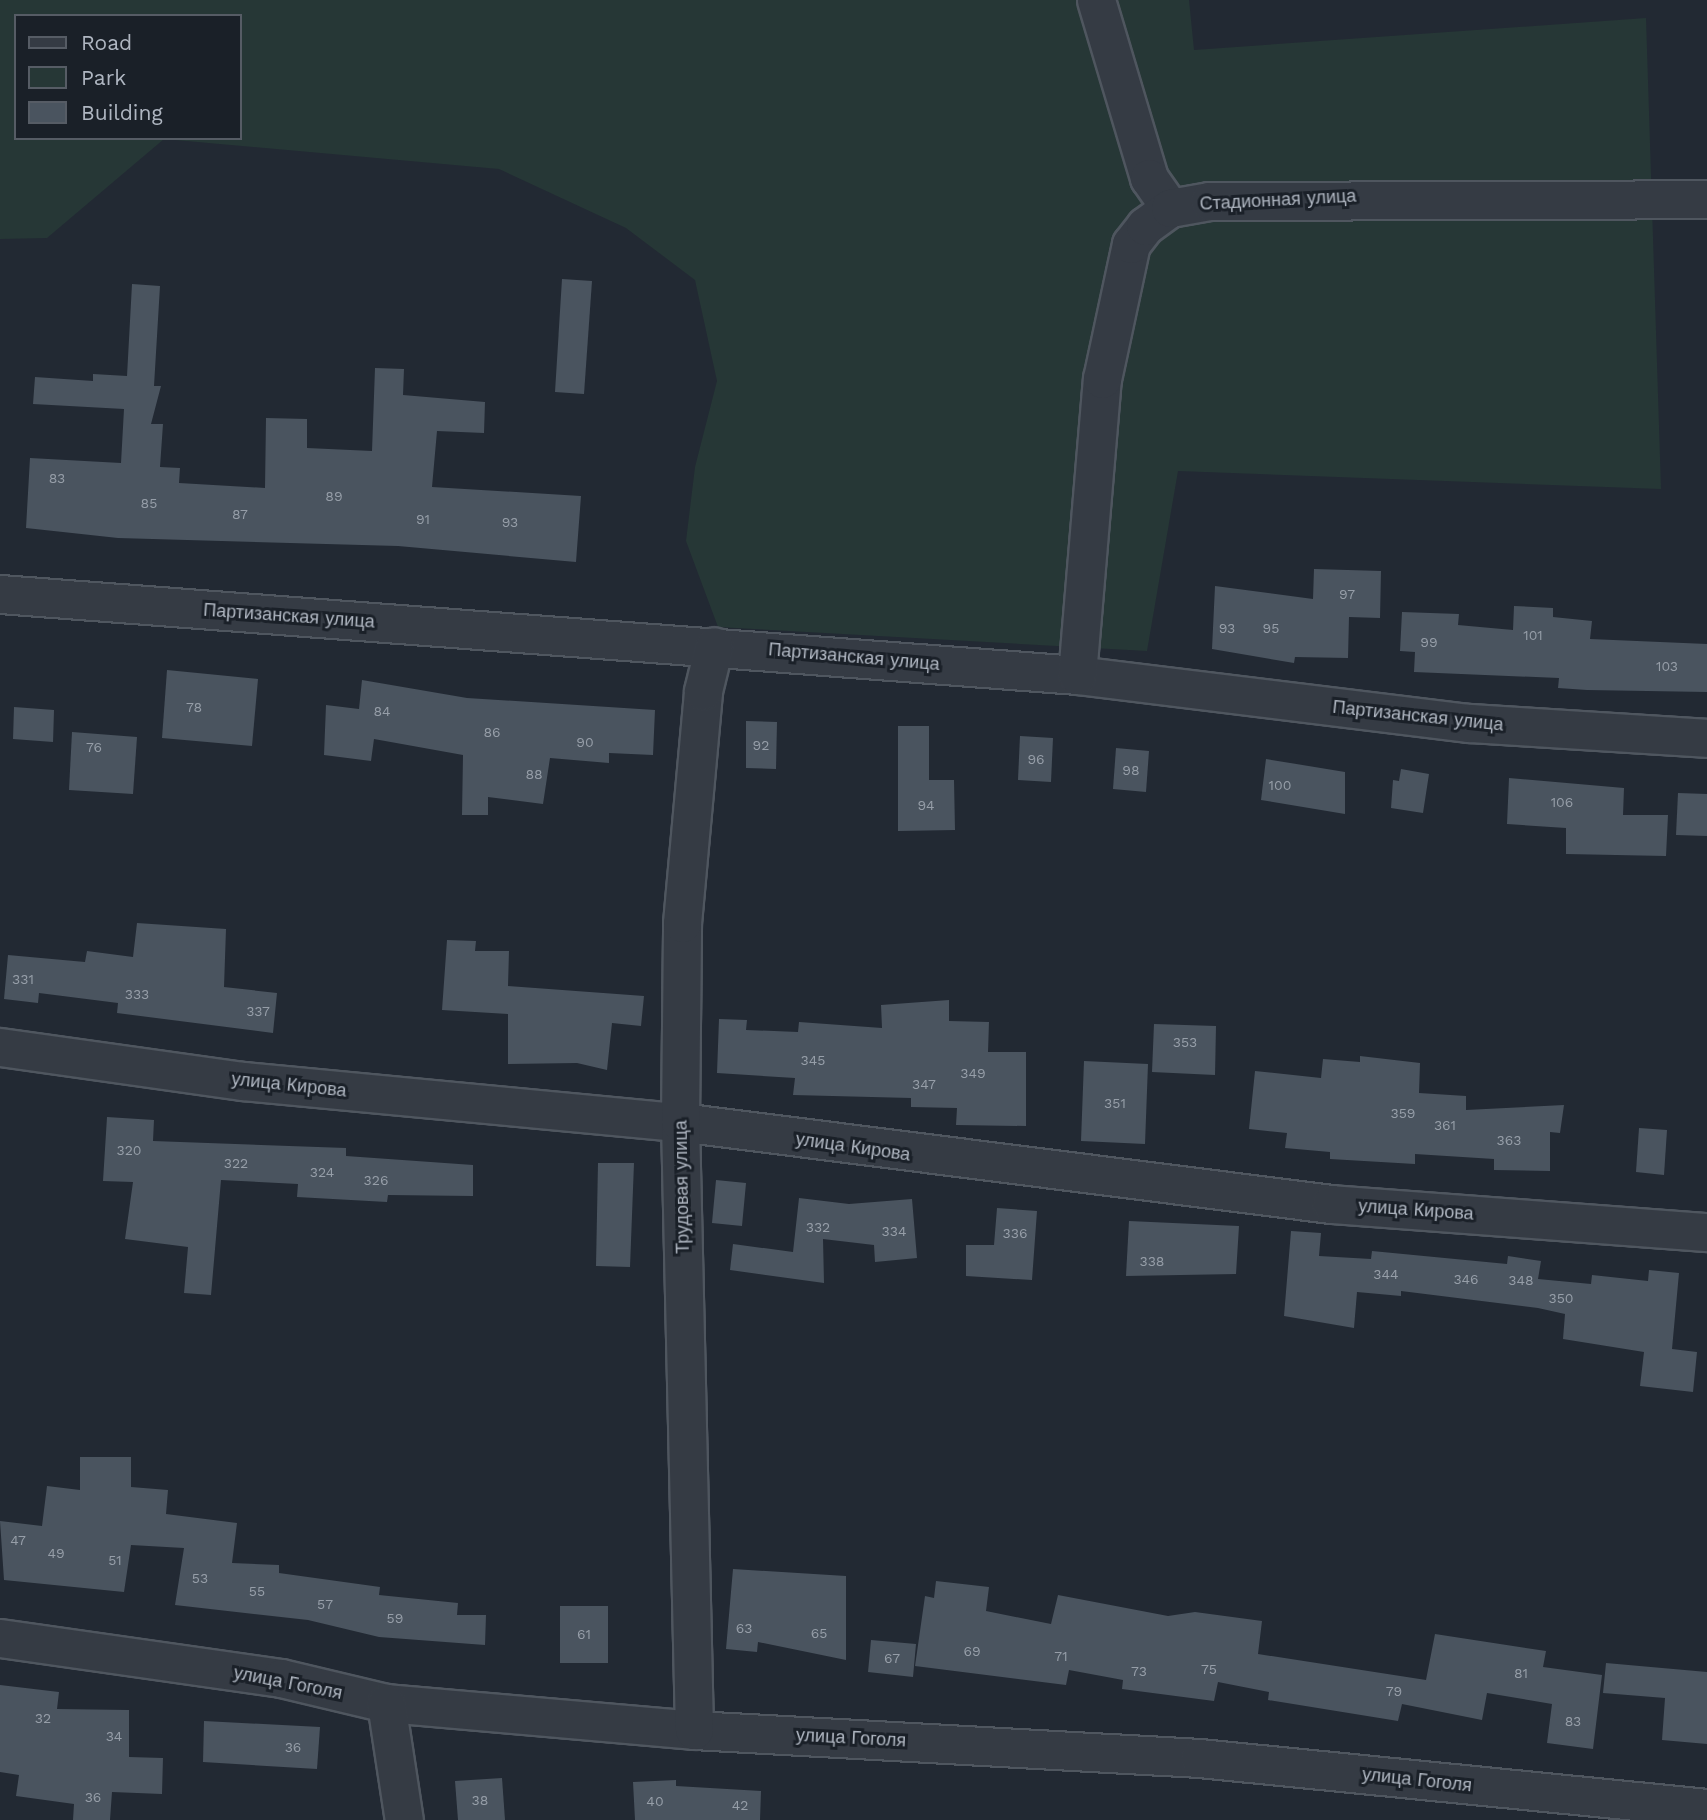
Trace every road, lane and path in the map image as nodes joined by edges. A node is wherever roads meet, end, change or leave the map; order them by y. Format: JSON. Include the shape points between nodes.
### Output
{"nodes":[{"id":1,"x":1096,"y":0,"type":"edge"},
{"id":2,"x":1707,"y":198,"type":"edge"},
{"id":3,"x":1170,"y":208,"type":"junction"},
{"id":4,"x":0,"y":594,"type":"edge"},
{"id":5,"x":714,"y":646,"type":"junction"},
{"id":6,"x":1077,"y":675,"type":"junction"},
{"id":7,"x":1707,"y":738,"type":"edge"},
{"id":8,"x":0,"y":1047,"type":"edge"},
{"id":9,"x":680,"y":1122,"type":"junction"},
{"id":10,"x":1707,"y":1232,"type":"edge"},
{"id":11,"x":0,"y":1638,"type":"edge"},
{"id":12,"x":386,"y":1703,"type":"junction"},
{"id":13,"x":694,"y":1730,"type":"junction"},
{"id":14,"x":1707,"y":1808,"type":"edge"},
{"id":15,"x":404,"y":1820,"type":"edge"}],
"edges":[{"from":1,"to":3,"type":"street","via":[[1149,178]]},
{"from":2,"to":3,"type":"street","name":"Стадионная улица","via":[[1387,195]]},
{"from":3,"to":6,"type":"street","via":[[1131,244],[1102,379]]},
{"from":4,"to":5,"type":"street","name":"Партизанская улица"},
{"from":5,"to":6,"type":"street","name":"Партизанская улица"},
{"from":5,"to":9,"type":"street","name":"Трудовая улица","via":[[703,691],[682,923]]},
{"from":6,"to":7,"type":"street","name":"Партизанская улица","via":[[1469,723]]},
{"from":8,"to":9,"type":"street","name":"улица Кирова","via":[[243,1081]]},
{"from":9,"to":10,"type":"street","name":"улица Кирова","via":[[1331,1204]]},
{"from":9,"to":13,"type":"street","name":"Трудовая улица"},
{"from":11,"to":12,"type":"street","name":"улица Гоголя","via":[[281,1678]]},
{"from":12,"to":13,"type":"street","name":"улица Гоголя"},
{"from":12,"to":15,"type":"street"},
{"from":13,"to":14,"type":"street","name":"улица Гоголя","via":[[1199,1758]]}]}
